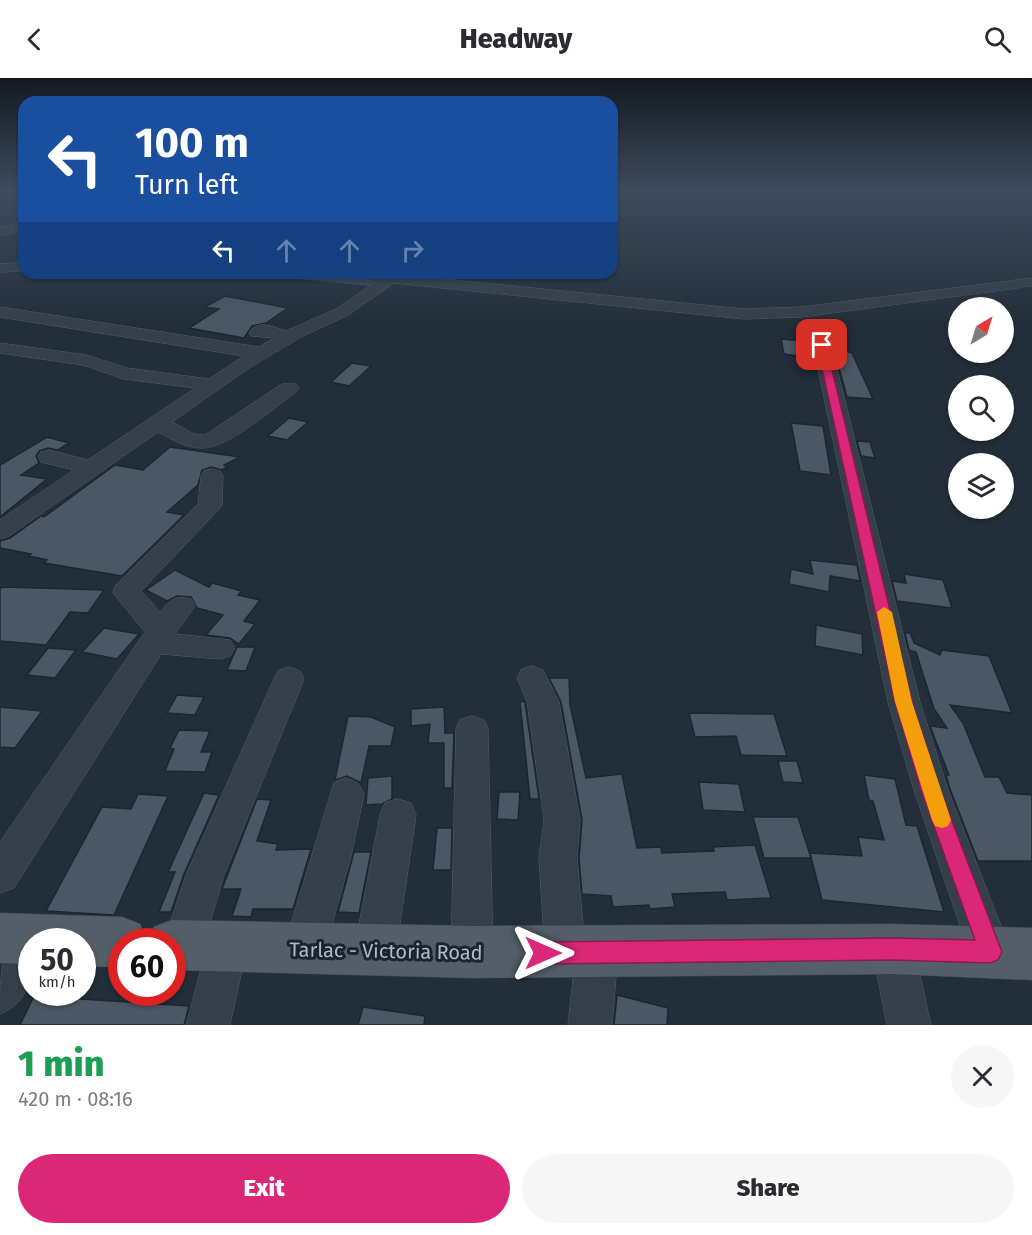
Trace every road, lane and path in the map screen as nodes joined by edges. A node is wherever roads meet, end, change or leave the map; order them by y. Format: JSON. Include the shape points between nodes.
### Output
{"nodes":[{"id":1,"x":18,"y":267,"type":"edge"},
{"id":2,"x":0,"y":268,"type":"edge"},
{"id":3,"x":390,"y":279,"type":"edge"},
{"id":4,"x":423,"y":279,"type":"edge"},
{"id":5,"x":1032,"y":282,"type":"edge"},
{"id":6,"x":0,"y":312,"type":"edge"},
{"id":7,"x":257,"y":332,"type":"dead end"},
{"id":8,"x":287,"y":337,"type":"junction"},
{"id":9,"x":822,"y":345,"type":"dead end"},
{"id":10,"x":0,"y":348,"type":"edge"},
{"id":11,"x":261,"y":352,"type":"junction"},
{"id":12,"x":213,"y":385,"type":"junction"},
{"id":13,"x":289,"y":388,"type":"dead end"},
{"id":14,"x":157,"y":423,"type":"junction"},
{"id":15,"x":49,"y":457,"type":"dead end"},
{"id":16,"x":88,"y":467,"type":"junction"},
{"id":17,"x":212,"y":476,"type":"dead end"},
{"id":18,"x":4,"y":525,"type":"edge"},
{"id":19,"x":181,"y":606,"type":"dead end"},
{"id":20,"x":158,"y":637,"type":"junction"},
{"id":21,"x":220,"y":648,"type":"dead end"},
{"id":22,"x":532,"y":678,"type":"dead end"},
{"id":23,"x":289,"y":679,"type":"dead end"},
{"id":24,"x":472,"y":729,"type":"dead end"},
{"id":25,"x":346,"y":794,"type":"dead end"},
{"id":26,"x":398,"y":815,"type":"dead end"},
{"id":27,"x":0,"y":875,"type":"edge"},
{"id":28,"x":16,"y":938,"type":"edge"},
{"id":29,"x":108,"y":941,"type":"edge"},
{"id":30,"x":194,"y":945,"type":"edge"},
{"id":31,"x":893,"y":949,"type":"junction"},
{"id":32,"x":304,"y":950,"type":"junction"},
{"id":33,"x":375,"y":951,"type":"junction"},
{"id":34,"x":472,"y":952,"type":"junction"},
{"id":35,"x":581,"y":953,"type":"junction"},
{"id":36,"x":1011,"y":953,"type":"edge"},
{"id":37,"x":0,"y":993,"type":"edge"},
{"id":38,"x":208,"y":1025,"type":"edge"},
{"id":39,"x":590,"y":1025,"type":"edge"},
{"id":40,"x":909,"y":1025,"type":"edge"}],
"edges":[{"from":1,"to":2,"type":"street"},
{"from":3,"to":8,"type":"street","via":[[336,315]]},
{"from":4,"to":5,"type":"street","via":[[744,314],[802,312]]},
{"from":6,"to":11,"type":"street"},
{"from":7,"to":8,"type":"street","via":[[261,329]]},
{"from":8,"to":11,"type":"street"},
{"from":9,"to":36,"type":"street","via":[[904,702],[931,790]]},
{"from":10,"to":12,"type":"street","via":[[86,360],[124,373]]},
{"from":11,"to":12,"type":"street"},
{"from":12,"to":14,"type":"street"},
{"from":13,"to":14,"type":"street","via":[[205,443]]},
{"from":14,"to":16,"type":"street"},
{"from":15,"to":16,"type":"street"},
{"from":16,"to":18,"type":"street"},
{"from":17,"to":20,"type":"street","via":[[210,506],[128,586],[127,592]]},
{"from":19,"to":20,"type":"street"},
{"from":20,"to":21,"type":"street"},
{"from":20,"to":27,"type":"street"},
{"from":22,"to":35,"type":"street","via":[[543,702],[562,820],[558,858],[560,904]]},
{"from":23,"to":30,"type":"street","via":[[205,875]]},
{"from":24,"to":34,"type":"street"},
{"from":25,"to":32,"type":"street"},
{"from":26,"to":33,"type":"street"},
{"from":28,"to":29,"type":"main road"},
{"from":28,"to":37,"type":"street"},
{"from":30,"to":32,"type":"main road","name":"Tarlac - Victoria Road"},
{"from":30,"to":38,"type":"street"},
{"from":31,"to":35,"type":"main road","name":"Tarlac - Victoria Road"},
{"from":31,"to":36,"type":"main road","name":"Tarlac - Victoria Road"},
{"from":31,"to":40,"type":"street"},
{"from":32,"to":33,"type":"main road","name":"Tarlac - Victoria Road"},
{"from":33,"to":34,"type":"main road","name":"Tarlac - Victoria Road"},
{"from":34,"to":35,"type":"main road","name":"Tarlac - Victoria Road"},
{"from":35,"to":39,"type":"street"}]}
